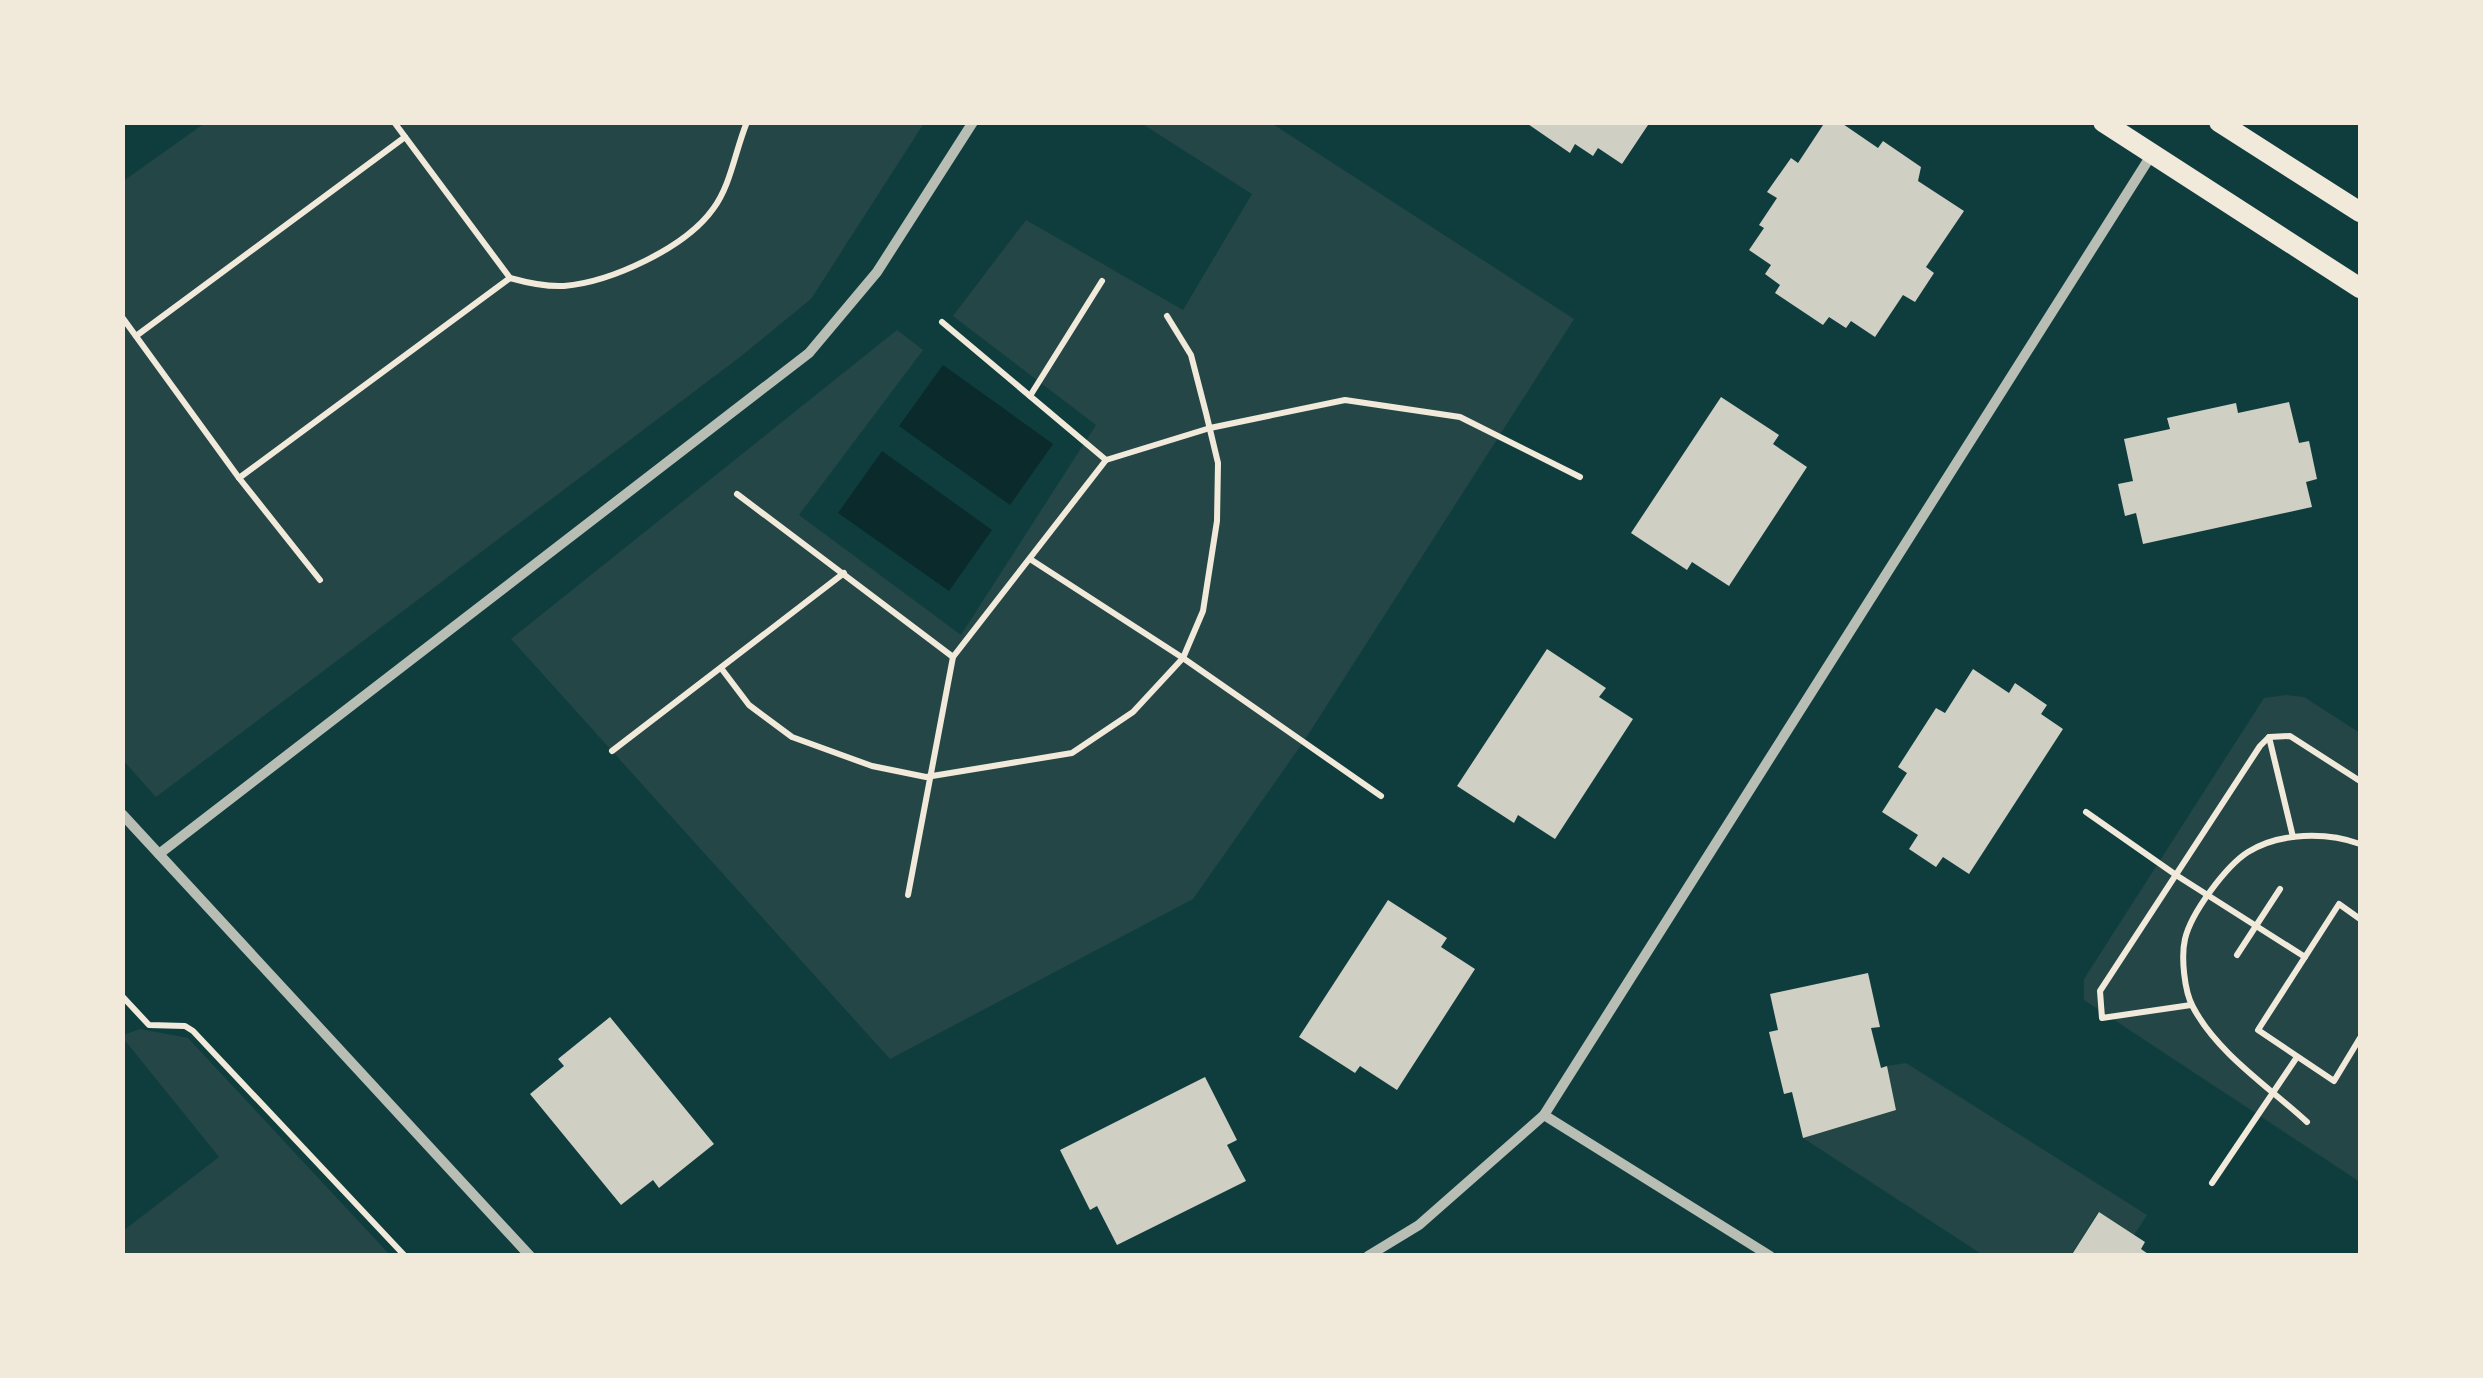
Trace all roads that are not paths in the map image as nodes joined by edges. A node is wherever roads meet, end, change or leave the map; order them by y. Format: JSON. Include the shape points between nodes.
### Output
{"nodes":[{"id":1,"x":973,"y":122,"type":"edge"},
{"id":2,"x":2103,"y":122,"type":"edge"},
{"id":3,"x":2219,"y":122,"type":"edge"},
{"id":4,"x":2152,"y":154,"type":"junction"},
{"id":5,"x":2360,"y":212,"type":"edge"},
{"id":6,"x":2360,"y":288,"type":"edge"},
{"id":7,"x":122,"y":814,"type":"edge"},
{"id":8,"x":159,"y":854,"type":"junction"},
{"id":9,"x":1544,"y":1114,"type":"junction"},
{"id":10,"x":530,"y":1256,"type":"edge"},
{"id":11,"x":1368,"y":1256,"type":"edge"},
{"id":12,"x":1770,"y":1256,"type":"edge"}],
"edges":[{"from":1,"to":8,"type":"street","via":[[877,272],[808,353]]},
{"from":2,"to":4,"type":"main road"},
{"from":3,"to":5,"type":"main road"},
{"from":4,"to":6,"type":"main road"},
{"from":4,"to":9,"type":"street"},
{"from":7,"to":8,"type":"street"},
{"from":8,"to":10,"type":"street"},
{"from":9,"to":11,"type":"street","via":[[1419,1226]]},
{"from":9,"to":12,"type":"street"}]}
